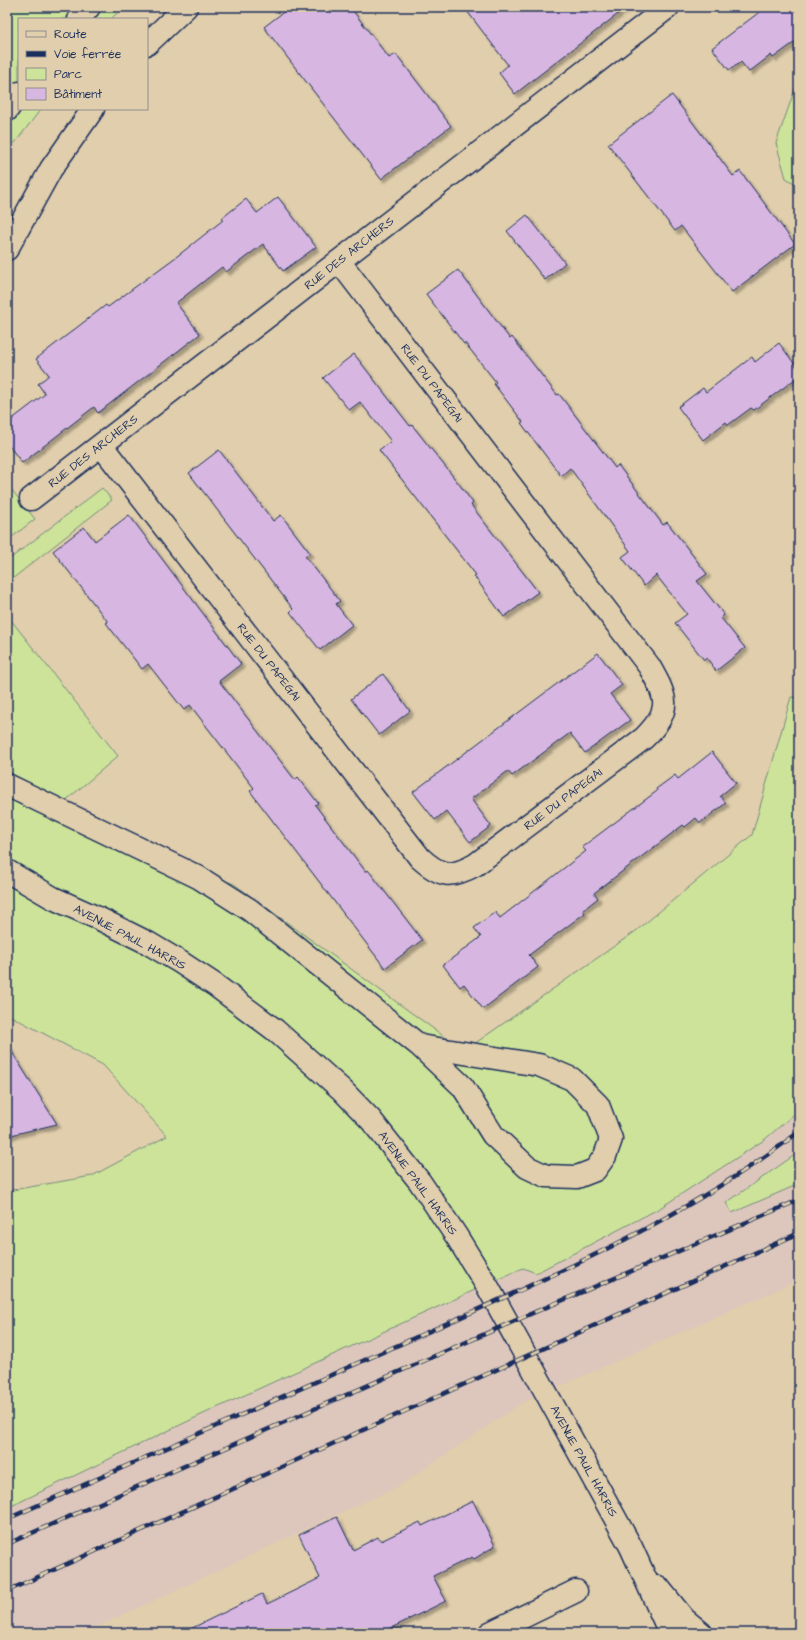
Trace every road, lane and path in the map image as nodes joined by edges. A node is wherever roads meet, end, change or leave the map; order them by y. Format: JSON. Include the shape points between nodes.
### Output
{"nodes":[{"id":1,"x":89,"y":7,"type":"edge"},
{"id":2,"x":186,"y":7,"type":"edge"},
{"id":3,"x":663,"y":8,"type":"edge"},
{"id":4,"x":80,"y":18,"type":"edge"},
{"id":5,"x":148,"y":43,"type":"edge"},
{"id":6,"x":18,"y":94,"type":"edge"},
{"id":7,"x":7,"y":110,"type":"edge"},
{"id":8,"x":92,"y":110,"type":"edge"},
{"id":9,"x":7,"y":249,"type":"edge"},
{"id":10,"x":339,"y":262,"type":"junction"},
{"id":11,"x":101,"y":445,"type":"junction"},
{"id":12,"x":31,"y":499,"type":"dead end"},
{"id":13,"x":7,"y":785,"type":"edge"},
{"id":14,"x":7,"y":871,"type":"edge"},
{"id":15,"x":7,"y":884,"type":"edge"},
{"id":16,"x":53,"y":898,"type":"junction"},
{"id":17,"x":420,"y":1046,"type":"junction"},
{"id":18,"x":631,"y":1547,"type":"junction"},
{"id":19,"x":576,"y":1591,"type":"dead end"},
{"id":20,"x":490,"y":1633,"type":"edge"},
{"id":21,"x":670,"y":1633,"type":"edge"},
{"id":22,"x":701,"y":1633,"type":"edge"}],
"edges":[{"from":1,"to":4,"type":"street"},
{"from":2,"to":5,"type":"street"},
{"from":3,"to":10,"type":"street","name":"RUE DES ARCHERS"},
{"from":6,"to":7,"type":"street"},
{"from":8,"to":9,"type":"street","via":[[51,169]]},
{"from":10,"to":11,"type":"street","name":"RUE DES ARCHERS"},
{"from":10,"to":11,"type":"street","name":"RUE DU PAPEGAI","via":[[649,666],[662,688],[665,702],[662,716],[644,738],[475,865],[460,873],[440,873],[420,858]]},
{"from":11,"to":12,"type":"street","name":"RUE DES ARCHERS"},
{"from":13,"to":17,"type":"street","via":[[198,877],[231,897]]},
{"from":14,"to":16,"type":"street","name":"AVENUE PAUL HARRIS"},
{"from":15,"to":16,"type":"street","name":"AVENUE PAUL HARRIS"},
{"from":16,"to":18,"type":"street","name":"AVENUE PAUL HARRIS","via":[[148,944],[215,984],[281,1036],[342,1090],[371,1120],[420,1182],[465,1250]]},
{"from":17,"to":17,"type":"street","via":[[539,1065],[572,1079],[598,1105],[611,1139],[605,1156],[595,1170],[577,1177],[546,1176],[527,1167],[493,1136],[462,1087]]},
{"from":18,"to":21,"type":"street","name":"AVENUE PAUL HARRIS"},
{"from":18,"to":22,"type":"street","name":"AVENUE PAUL HARRIS","via":[[664,1595],[684,1619]]},
{"from":19,"to":20,"type":"street"}]}
